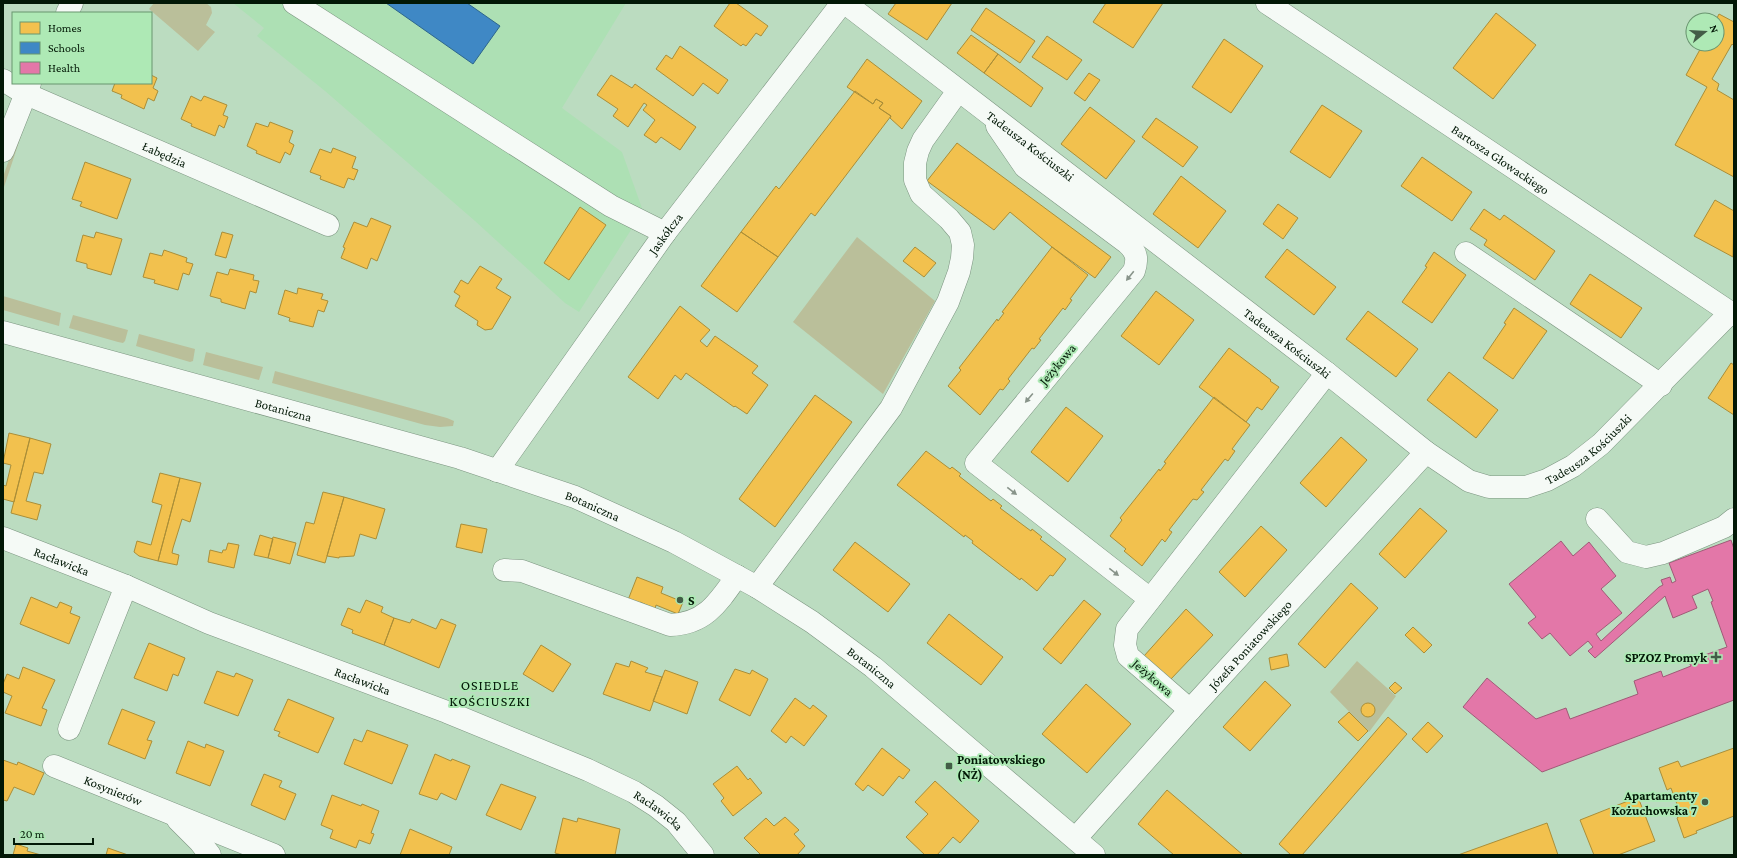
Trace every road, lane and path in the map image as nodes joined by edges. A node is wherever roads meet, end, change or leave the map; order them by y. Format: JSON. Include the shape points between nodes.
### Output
{"nodes":[{"id":1,"x":72,"y":3,"type":"edge"},
{"id":2,"x":294,"y":3,"type":"edge"},
{"id":3,"x":842,"y":3,"type":"edge"},
{"id":4,"x":845,"y":3,"type":"edge"},
{"id":5,"x":1267,"y":3,"type":"edge"},
{"id":6,"x":68,"y":12,"type":"edge"},
{"id":7,"x":15,"y":84,"type":"edge"},
{"id":8,"x":27,"y":88,"type":"edge"},
{"id":9,"x":958,"y":91,"type":"junction"},
{"id":10,"x":985,"y":110,"type":"junction"},
{"id":11,"x":3,"y":151,"type":"edge"},
{"id":12,"x":328,"y":225,"type":"dead end"},
{"id":13,"x":665,"y":233,"type":"junction"},
{"id":14,"x":1466,"y":253,"type":"dead end"},
{"id":15,"x":1732,"y":314,"type":"edge"},
{"id":16,"x":3,"y":332,"type":"edge"},
{"id":17,"x":1327,"y":373,"type":"junction"},
{"id":18,"x":1661,"y":385,"type":"junction"},
{"id":19,"x":1426,"y":452,"type":"junction"},
{"id":20,"x":498,"y":471,"type":"junction"},
{"id":21,"x":1597,"y":519,"type":"dead end"},
{"id":22,"x":1734,"y":519,"type":"edge"},
{"id":23,"x":3,"y":538,"type":"edge"},
{"id":24,"x":504,"y":570,"type":"dead end"},
{"id":25,"x":738,"y":576,"type":"junction"},
{"id":26,"x":126,"y":586,"type":"junction"},
{"id":27,"x":757,"y":587,"type":"junction"},
{"id":28,"x":1150,"y":599,"type":"junction"},
{"id":29,"x":1190,"y":710,"type":"junction"},
{"id":30,"x":69,"y":729,"type":"dead end"},
{"id":31,"x":54,"y":766,"type":"dead end"},
{"id":32,"x":172,"y":814,"type":"junction"},
{"id":33,"x":1076,"y":838,"type":"junction"},
{"id":34,"x":210,"y":855,"type":"edge"},
{"id":35,"x":274,"y":855,"type":"edge"},
{"id":36,"x":703,"y":855,"type":"edge"},
{"id":37,"x":1094,"y":855,"type":"edge"}],
"edges":[{"from":1,"to":6,"type":"street"},
{"from":2,"to":13,"type":"street","via":[[611,206]]},
{"from":3,"to":13,"type":"street","name":"Jaskółcza"},
{"from":4,"to":9,"type":"street","name":"Tadeusza Kościuszki"},
{"from":5,"to":15,"type":"street","name":"Bartosza Głowackiego"},
{"from":7,"to":8,"type":"street","name":"Łabędzia"},
{"from":8,"to":11,"type":"street"},
{"from":8,"to":12,"type":"street","name":"Łabędzia"},
{"from":9,"to":10,"type":"street","name":"Tadeusza Kościuszki"},
{"from":9,"to":27,"type":"street","via":[[923,140],[915,163],[915,180],[921,194],[960,232],[962,258],[948,302],[891,408]]},
{"from":10,"to":17,"type":"street","name":"Tadeusza Kościuszki"},
{"from":10,"to":28,"type":"street","name":"Jeżykowa","one_way":true,"via":[[1025,167],[1127,243],[1133,248],[1137,259],[1134,271],[976,463]]},
{"from":13,"to":20,"type":"street","name":"Jaskółcza"},
{"from":14,"to":18,"type":"street"},
{"from":15,"to":18,"type":"street","name":"Tadeusza Kościuszki"},
{"from":16,"to":20,"type":"street","name":"Botaniczna","via":[[460,458]]},
{"from":17,"to":19,"type":"street","name":"Tadeusza Kościuszki"},
{"from":17,"to":28,"type":"street","name":"Jeżykowa"},
{"from":18,"to":19,"type":"street","name":"Tadeusza Kościuszki","via":[[1601,444],[1573,466],[1547,480],[1526,487],[1489,487],[1469,481]]},
{"from":19,"to":29,"type":"street","name":"Józefa Poniatowskiego"},
{"from":20,"to":25,"type":"street","name":"Botaniczna","via":[[575,497],[674,542]]},
{"from":21,"to":22,"type":"street","via":[[1627,552],[1646,557],[1662,553],[1724,527]]},
{"from":23,"to":26,"type":"street","name":"Racławicka"},
{"from":24,"to":25,"type":"street","via":[[529,574],[670,625],[686,624],[705,615]]},
{"from":25,"to":27,"type":"street","name":"Botaniczna"},
{"from":26,"to":30,"type":"street"},
{"from":26,"to":36,"type":"street","name":"Racławicka","via":[[210,623],[447,712],[588,770],[634,792],[656,806],[676,822]]},
{"from":27,"to":33,"type":"street","name":"Botaniczna","via":[[812,622],[873,667]]},
{"from":28,"to":29,"type":"street","name":"Jeżykowa","via":[[1127,629],[1125,645],[1128,656]]},
{"from":29,"to":33,"type":"street","name":"Józefa Poniatowskiego"},
{"from":31,"to":32,"type":"street","name":"Kosynierów"},
{"from":32,"to":34,"type":"street","name":"Kosynierów"},
{"from":32,"to":35,"type":"street","name":"Kosynierów"},
{"from":33,"to":37,"type":"street","name":"Botaniczna"}]}
